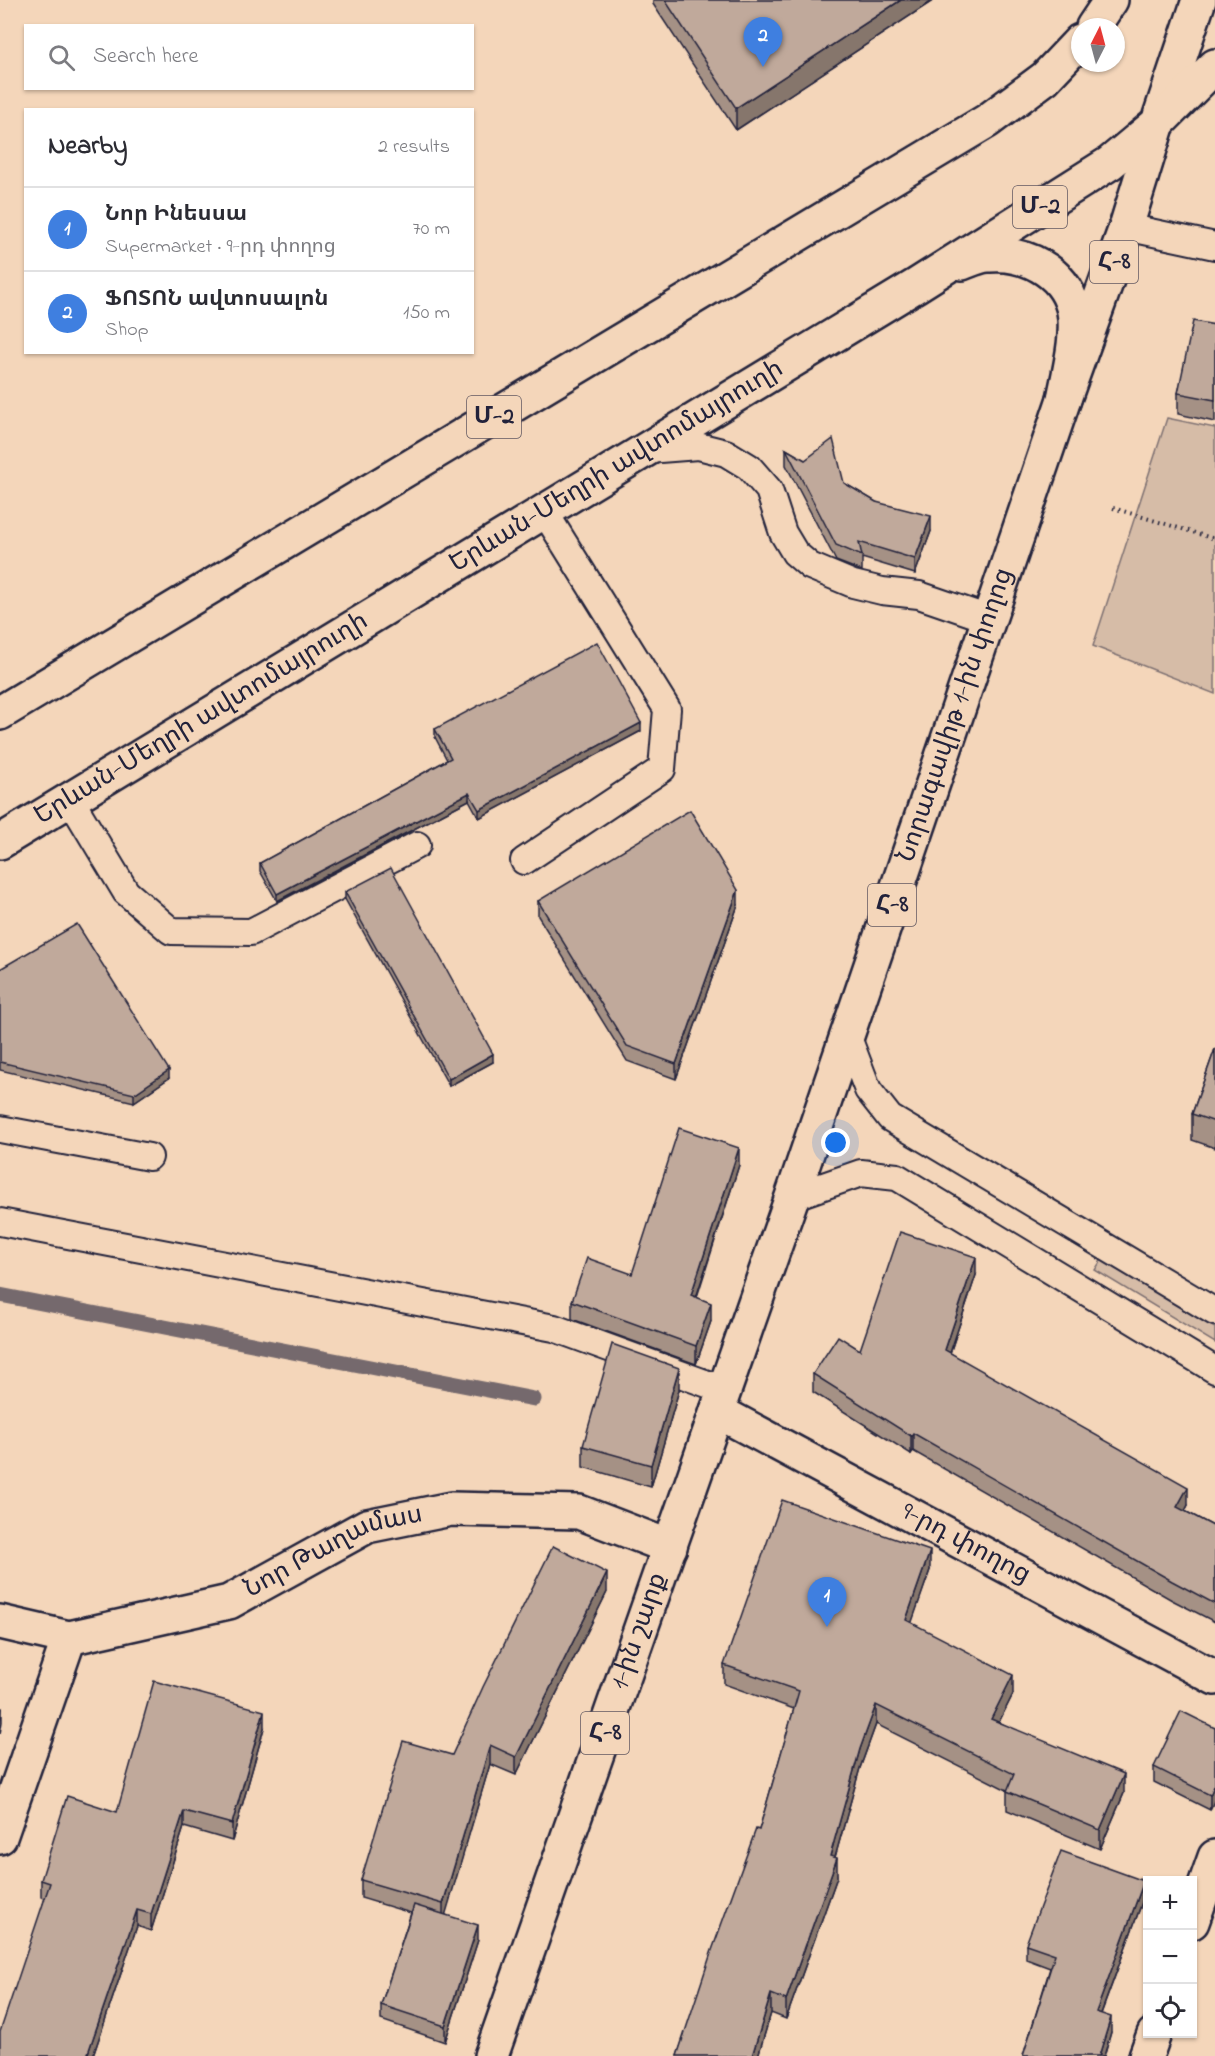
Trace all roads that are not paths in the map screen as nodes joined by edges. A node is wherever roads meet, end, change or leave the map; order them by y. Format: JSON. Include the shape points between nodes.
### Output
{"nodes":[{"id":1,"x":1111,"y":0,"type":"edge"},
{"id":2,"x":1198,"y":0,"type":"edge"},
{"id":3,"x":1099,"y":18,"type":"edge"},
{"id":4,"x":1071,"y":50,"type":"edge"},
{"id":5,"x":1215,"y":66,"type":"edge"},
{"id":6,"x":1158,"y":123,"type":"junction"},
{"id":7,"x":1126,"y":227,"type":"junction"},
{"id":8,"x":1215,"y":246,"type":"edge"},
{"id":9,"x":917,"y":285,"type":"junction"},
{"id":10,"x":1064,"y":399,"type":"junction"},
{"id":11,"x":642,"y":450,"type":"junction"},
{"id":12,"x":544,"y":511,"type":"junction"},
{"id":13,"x":989,"y":619,"type":"junction"},
{"id":14,"x":0,"y":713,"type":"edge"},
{"id":15,"x":70,"y":799,"type":"junction"},
{"id":16,"x":0,"y":842,"type":"edge"},
{"id":17,"x":417,"y":845,"type":"dead end"},
{"id":18,"x":524,"y":861,"type":"dead end"},
{"id":19,"x":847,"y":1035,"type":"junction"},
{"id":20,"x":0,"y":1129,"type":"edge"},
{"id":21,"x":149,"y":1157,"type":"dead end"},
{"id":22,"x":792,"y":1197,"type":"junction"},
{"id":23,"x":0,"y":1222,"type":"edge"},
{"id":24,"x":1215,"y":1312,"type":"edge"},
{"id":25,"x":1215,"y":1370,"type":"edge"},
{"id":26,"x":721,"y":1400,"type":"junction"},
{"id":27,"x":670,"y":1547,"type":"junction"},
{"id":28,"x":0,"y":1623,"type":"edge"},
{"id":29,"x":69,"y":1638,"type":"junction"},
{"id":30,"x":1215,"y":1678,"type":"edge"},
{"id":31,"x":0,"y":1837,"type":"edge"},
{"id":32,"x":1215,"y":1857,"type":"edge"},
{"id":33,"x":1197,"y":1908,"type":"edge"},
{"id":34,"x":1153,"y":2038,"type":"edge"},
{"id":35,"x":491,"y":2056,"type":"edge"},
{"id":36,"x":1146,"y":2056,"type":"edge"}],
"edges":[{"from":1,"to":3,"type":"main road"},
{"from":2,"to":6,"type":"main road","name":"Նորագավիթ 1-ին փողոց"},
{"from":4,"to":14,"type":"main road","number":"Մ-2","via":[[1044,78],[987,122]]},
{"from":5,"to":6,"type":"main road","name":"Երևան-Մեղրի ավտոմայրուղի","number":"Մ-2"},
{"from":6,"to":7,"type":"main road","name":"Նորագավիթ 1-ին փողոց","number":"Հ-8"},
{"from":6,"to":9,"type":"main road","name":"Երևան-Մեղրի ավտոմայրուղի","number":"Մ-2","via":[[1110,163]]},
{"from":7,"to":8,"type":"lane"},
{"from":7,"to":10,"type":"main road","name":"Նորագավիթ 1-ին փողոց","number":"Հ-8"},
{"from":9,"to":10,"type":"main road","via":[[988,255],[1023,257],[1041,265],[1057,280],[1074,308],[1073,353]]},
{"from":9,"to":11,"type":"main road","name":"Երևան-Մեղրի ավտոմայրուղի","number":"Մ-2"},
{"from":10,"to":13,"type":"main road","name":"Նորագավիթ 1-ին փողոց","number":"Հ-8"},
{"from":11,"to":12,"type":"main road","name":"Երևան-Մեղրի ավտոմայրուղի","number":"Մ-2"},
{"from":11,"to":13,"type":"lane","via":[[698,446],[726,453],[749,467],[769,490],[783,533],[795,553],[810,566],[853,584],[919,595]]},
{"from":12,"to":15,"type":"main road","name":"Երևան-Մեղրի ավտոմայրուղի","number":"Մ-2"},
{"from":12,"to":18,"type":"lane","via":[[667,710],[662,769]]},
{"from":13,"to":19,"type":"main road","name":"Նորագավիթ 1-ին փողոց","number":"Հ-8"},
{"from":15,"to":16,"type":"main road","name":"Երևան-Մեղրի ավտոմայրուղի","number":"Մ-2"},
{"from":15,"to":17,"type":"lane","via":[[126,892],[171,931],[251,932]]},
{"from":19,"to":22,"type":"main road","name":"Նորագավիթ 1-ին փողոց","number":"Հ-8"},
{"from":19,"to":24,"type":"lane","via":[[868,1090],[890,1118]]},
{"from":20,"to":21,"type":"lane"},
{"from":22,"to":25,"type":"lane","via":[[861,1173],[897,1177]]},
{"from":22,"to":26,"type":"main road","name":"Նորագավիթ 1-ին փողոց","number":"Հ-8"},
{"from":23,"to":26,"type":"lane","via":[[554,1328]]},
{"from":26,"to":27,"type":"main road","name":"1-ին շարք","number":"Հ-8"},
{"from":26,"to":30,"type":"main road","name":"9-րդ փողոց"},
{"from":27,"to":29,"type":"main road","name":"Նոր Թաղամաս","via":[[579,1512],[451,1509],[367,1526],[229,1602]]},
{"from":27,"to":35,"type":"main road","name":"1-ին շարք","number":"Հ-8"},
{"from":28,"to":29,"type":"main road","name":"Նոր Թաղամաս"},
{"from":29,"to":31,"type":"main road"},
{"from":32,"to":33,"type":"main road"},
{"from":34,"to":36,"type":"main road"}]}
